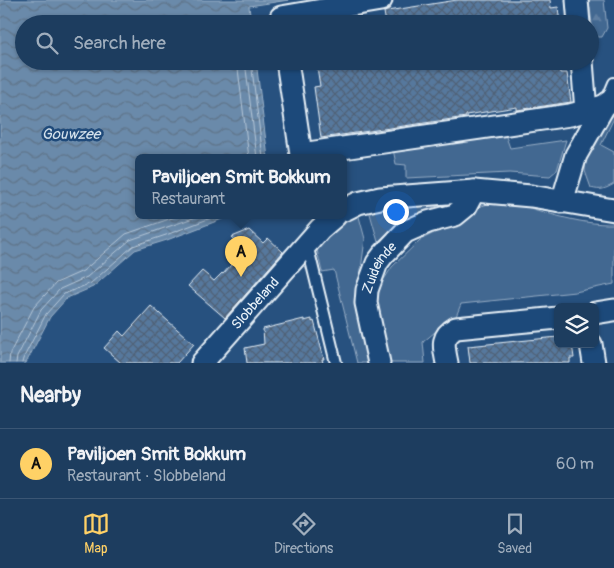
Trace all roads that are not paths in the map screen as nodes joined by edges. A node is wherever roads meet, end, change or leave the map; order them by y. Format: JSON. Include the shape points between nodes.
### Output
{"nodes":[{"id":1,"x":381,"y":0,"type":"edge"},
{"id":2,"x":577,"y":0,"type":"edge"},
{"id":3,"x":287,"y":15,"type":"edge"},
{"id":4,"x":578,"y":15,"type":"edge"},
{"id":5,"x":289,"y":70,"type":"edge"},
{"id":6,"x":586,"y":70,"type":"edge"},
{"id":7,"x":614,"y":83,"type":"edge"},
{"id":8,"x":602,"y":105,"type":"edge"},
{"id":9,"x":304,"y":154,"type":"edge"},
{"id":10,"x":317,"y":154,"type":"edge"},
{"id":11,"x":474,"y":191,"type":"junction"},
{"id":12,"x":348,"y":200,"type":"edge"},
{"id":13,"x":562,"y":202,"type":"junction"},
{"id":14,"x":614,"y":210,"type":"edge"},
{"id":15,"x":332,"y":219,"type":"edge"},
{"id":16,"x":307,"y":243,"type":"junction"},
{"id":17,"x":614,"y":310,"type":"edge"},
{"id":18,"x":599,"y":312,"type":"edge"},
{"id":19,"x":554,"y":318,"type":"edge"},
{"id":20,"x":592,"y":348,"type":"edge"},
{"id":21,"x":202,"y":363,"type":"edge"},
{"id":22,"x":336,"y":363,"type":"edge"},
{"id":23,"x":379,"y":363,"type":"edge"},
{"id":24,"x":447,"y":363,"type":"edge"},
{"id":25,"x":594,"y":363,"type":"edge"}],
"edges":[{"from":1,"to":3,"type":"street"},
{"from":2,"to":4,"type":"street"},
{"from":5,"to":9,"type":"street"},
{"from":6,"to":8,"type":"street"},
{"from":7,"to":8,"type":"lane"},
{"from":8,"to":10,"type":"street","via":[[570,115]]},
{"from":8,"to":13,"type":"street","via":[[576,155]]},
{"from":11,"to":12,"type":"street"},
{"from":11,"to":13,"type":"street"},
{"from":11,"to":23,"type":"street","name":"Zuideinde","via":[[462,210],[405,232],[383,255],[372,273],[366,303]]},
{"from":13,"to":14,"type":"street"},
{"from":15,"to":16,"type":"street","name":"Slobbeland"},
{"from":16,"to":21,"type":"street","name":"Slobbeland"},
{"from":16,"to":22,"type":"lane"},
{"from":17,"to":18,"type":"street"},
{"from":19,"to":24,"type":"street","via":[[456,328],[444,341]]},
{"from":20,"to":25,"type":"street"}]}
